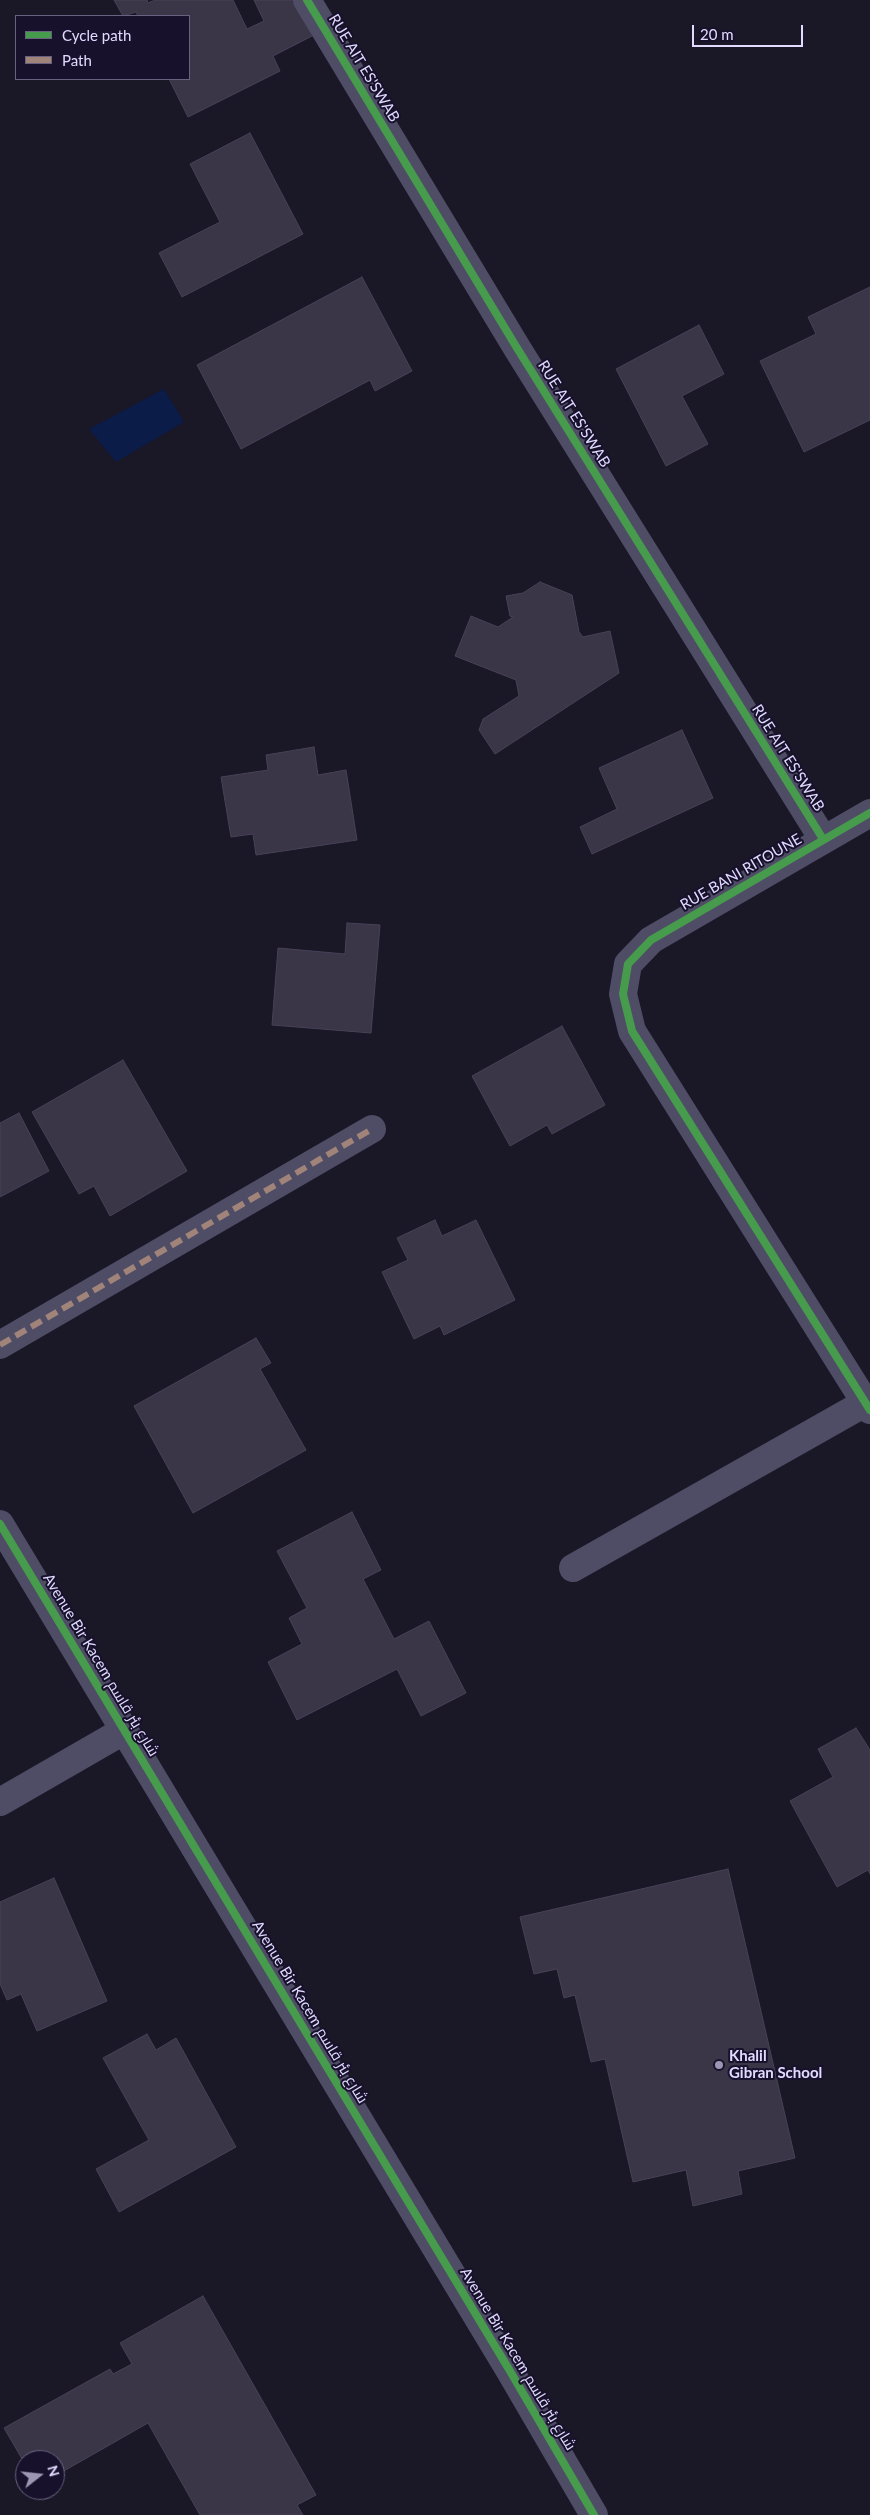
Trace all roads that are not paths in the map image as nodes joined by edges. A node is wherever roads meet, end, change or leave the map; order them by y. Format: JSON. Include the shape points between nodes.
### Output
{"nodes":[{"id":1,"x":307,"y":0,"type":"edge"},
{"id":2,"x":870,"y":813,"type":"edge"},
{"id":3,"x":823,"y":839,"type":"junction"},
{"id":4,"x":372,"y":1129,"type":"dead end"},
{"id":5,"x":0,"y":1345,"type":"edge"},
{"id":6,"x":868,"y":1407,"type":"edge"},
{"id":7,"x":0,"y":1524,"type":"edge"},
{"id":8,"x":573,"y":1568,"type":"dead end"},
{"id":9,"x":124,"y":1730,"type":"junction"},
{"id":10,"x":0,"y":1802,"type":"edge"},
{"id":11,"x":594,"y":2515,"type":"edge"}],
"edges":[{"from":1,"to":3,"type":"street","name":"RUE AIT ES'SWAB","via":[[517,348]]},
{"from":2,"to":3,"type":"street","name":"RUE BANI RITOUNE"},
{"from":3,"to":6,"type":"street","name":"RUE BANI RITOUNE","via":[[651,940],[628,964],[622,994],[632,1030]]},
{"from":4,"to":5,"type":"street"},
{"from":6,"to":8,"type":"street"},
{"from":7,"to":9,"type":"street","name":"Avenue Bir Kacem شارع بئر قاسم"},
{"from":9,"to":10,"type":"street"},
{"from":9,"to":11,"type":"street","name":"Avenue Bir Kacem شارع بئر قاسم"}]}
